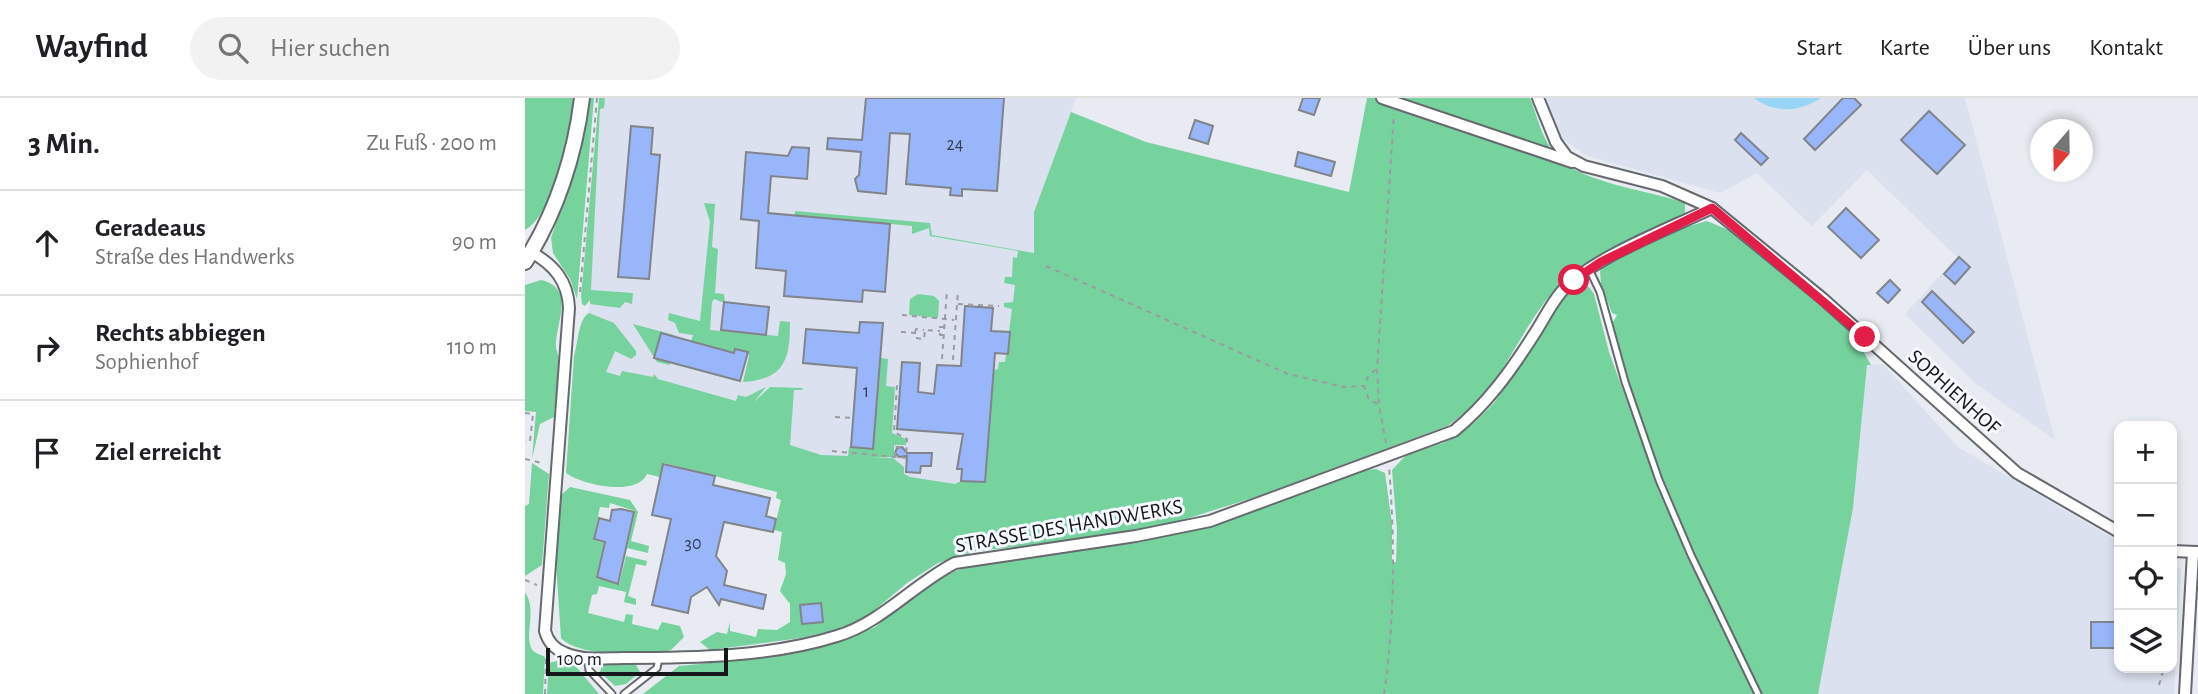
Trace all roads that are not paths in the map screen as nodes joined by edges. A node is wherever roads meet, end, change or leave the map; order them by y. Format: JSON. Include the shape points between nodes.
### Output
{"nodes":[{"id":1,"x":582,"y":98,"type":"edge"},
{"id":2,"x":1382,"y":98,"type":"edge"},
{"id":3,"x":1538,"y":98,"type":"edge"},
{"id":4,"x":1584,"y":166,"type":"junction"},
{"id":5,"x":1712,"y":208,"type":"junction"},
{"id":6,"x":527,"y":254,"type":"edge"},
{"id":7,"x":1589,"y":269,"type":"junction"},
{"id":8,"x":2114,"y":529,"type":"edge"},
{"id":9,"x":2177,"y":551,"type":"edge"},
{"id":10,"x":2195,"y":552,"type":"edge"},
{"id":11,"x":587,"y":657,"type":"junction"},
{"id":12,"x":659,"y":658,"type":"junction"},
{"id":13,"x":612,"y":694,"type":"edge"},
{"id":14,"x":624,"y":694,"type":"edge"},
{"id":15,"x":1758,"y":694,"type":"edge"},
{"id":16,"x":2185,"y":694,"type":"edge"}],
"edges":[{"from":1,"to":6,"type":"main road","via":[[561,184]]},
{"from":2,"to":4,"type":"street","name":"SOPHIENHOF"},
{"from":3,"to":4,"type":"street","via":[[1561,150]]},
{"from":4,"to":5,"type":"street","name":"SOPHIENHOF","via":[[1662,186]]},
{"from":5,"to":7,"type":"street","name":"STRASSE DES HANDWERKS"},
{"from":5,"to":8,"type":"street","name":"SOPHIENHOF","via":[[1822,298],[2017,473]]},
{"from":6,"to":11,"type":"street","name":"STRASSE DES HANDWERKS","via":[[558,273],[569,308],[545,631],[557,649]]},
{"from":7,"to":12,"type":"street","name":"STRASSE DES HANDWERKS","via":[[1549,307],[1482,407],[1454,431],[1210,521],[955,564],[930,576],[870,622],[838,636],[749,652]]},
{"from":7,"to":15,"type":"lane","via":[[1659,480]]},
{"from":9,"to":10,"type":"street"},
{"from":10,"to":16,"type":"street"},
{"from":11,"to":12,"type":"street","name":"STRASSE DES HANDWERKS"},
{"from":11,"to":13,"type":"lane","via":[[589,670]]},
{"from":12,"to":14,"type":"lane","via":[[657,668]]}]}
